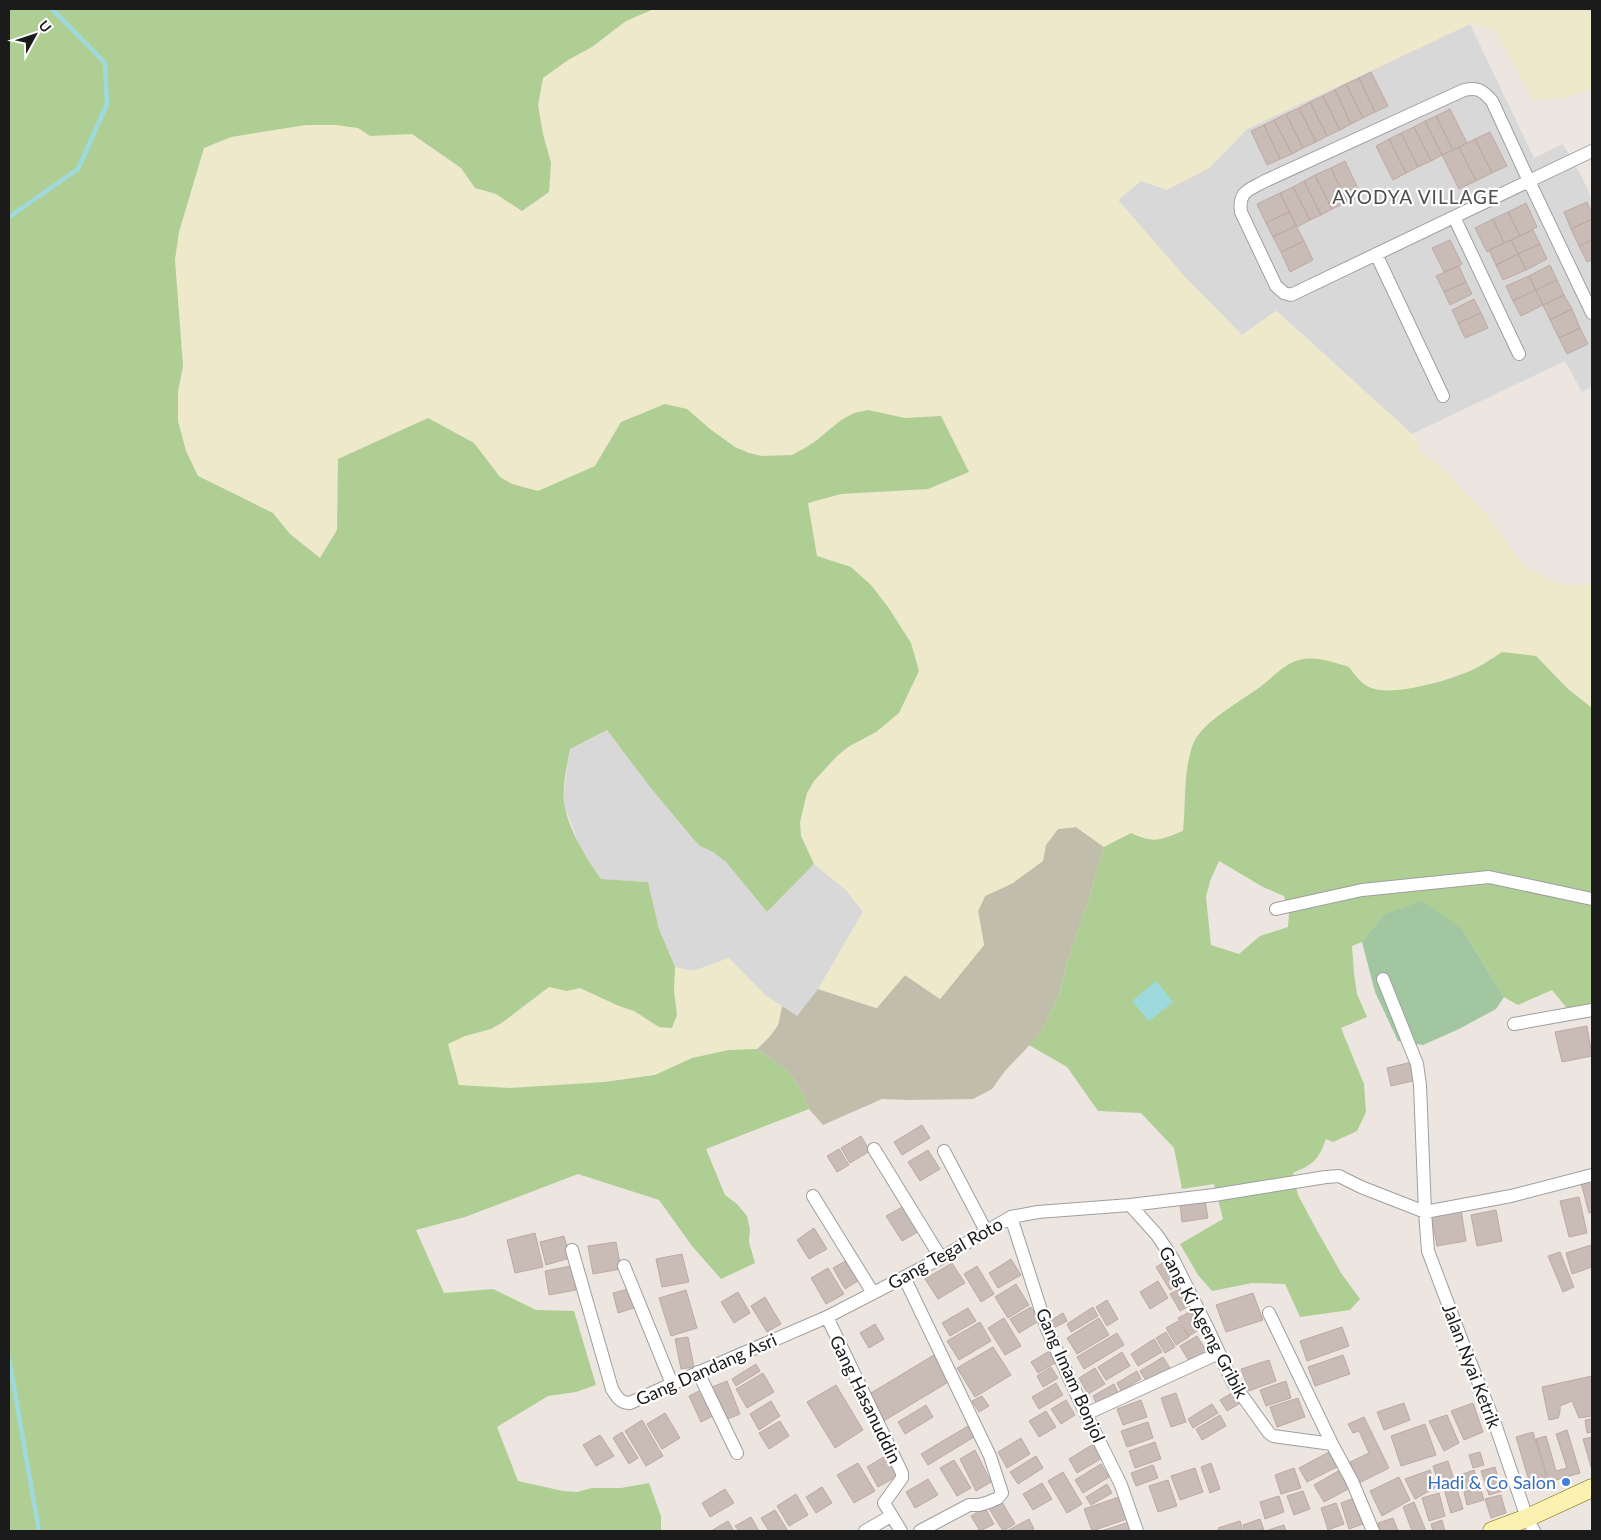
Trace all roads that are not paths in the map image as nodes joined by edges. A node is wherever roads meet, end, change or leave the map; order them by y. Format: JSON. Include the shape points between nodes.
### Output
{"nodes":[{"id":1,"x":1592,"y":151,"type":"edge"},
{"id":2,"x":1529,"y":181,"type":"junction"},
{"id":3,"x":1454,"y":217,"type":"junction"},
{"id":4,"x":1376,"y":254,"type":"junction"},
{"id":5,"x":1592,"y":313,"type":"edge"},
{"id":6,"x":1518,"y":354,"type":"dead end"},
{"id":7,"x":1443,"y":396,"type":"dead end"},
{"id":8,"x":1592,"y":899,"type":"edge"},
{"id":9,"x":1276,"y":909,"type":"dead end"},
{"id":10,"x":1383,"y":979,"type":"dead end"},
{"id":11,"x":1592,"y":1010,"type":"edge"},
{"id":12,"x":1514,"y":1024,"type":"dead end"},
{"id":13,"x":874,"y":1149,"type":"dead end"},
{"id":14,"x":944,"y":1152,"type":"dead end"},
{"id":15,"x":1592,"y":1175,"type":"edge"},
{"id":16,"x":813,"y":1196,"type":"dead end"},
{"id":17,"x":1130,"y":1205,"type":"junction"},
{"id":18,"x":1425,"y":1212,"type":"junction"},
{"id":19,"x":1011,"y":1216,"type":"junction"},
{"id":20,"x":986,"y":1231,"type":"junction"},
{"id":21,"x":572,"y":1250,"type":"dead end"},
{"id":22,"x":941,"y":1258,"type":"junction"},
{"id":23,"x":624,"y":1266,"type":"dead end"},
{"id":24,"x":904,"y":1277,"type":"junction"},
{"id":25,"x":873,"y":1293,"type":"junction"},
{"id":26,"x":1269,"y":1314,"type":"dead end"},
{"id":27,"x":827,"y":1317,"type":"junction"},
{"id":28,"x":1219,"y":1354,"type":"junction"},
{"id":29,"x":698,"y":1372,"type":"junction"},
{"id":30,"x":672,"y":1384,"type":"junction"},
{"id":31,"x":1086,"y":1414,"type":"junction"},
{"id":32,"x":1332,"y":1444,"type":"junction"},
{"id":33,"x":736,"y":1453,"type":"dead end"},
{"id":34,"x":1592,"y":1488,"type":"edge"},
{"id":35,"x":890,"y":1516,"type":"junction"},
{"id":36,"x":1530,"y":1525,"type":"edge"},
{"id":37,"x":865,"y":1531,"type":"edge"},
{"id":38,"x":901,"y":1531,"type":"edge"},
{"id":39,"x":920,"y":1531,"type":"edge"},
{"id":40,"x":1137,"y":1531,"type":"edge"},
{"id":41,"x":1372,"y":1531,"type":"edge"},
{"id":42,"x":1492,"y":1531,"type":"edge"}],
"edges":[{"from":1,"to":2,"type":"street"},
{"from":2,"to":3,"type":"street"},
{"from":2,"to":4,"type":"street","via":[[1492,101],[1484,92],[1474,88],[1265,181],[1243,194],[1240,201],[1276,286],[1284,293],[1291,295]]},
{"from":2,"to":5,"type":"street"},
{"from":3,"to":4,"type":"street"},
{"from":3,"to":6,"type":"street"},
{"from":4,"to":7,"type":"street"},
{"from":8,"to":9,"type":"street","via":[[1489,877],[1362,890]]},
{"from":10,"to":18,"type":"street","name":"Jalan Nyai Ketrik","via":[[1417,1064]]},
{"from":11,"to":12,"type":"street"},
{"from":13,"to":22,"type":"street"},
{"from":14,"to":20,"type":"street"},
{"from":15,"to":18,"type":"street","via":[[1511,1196]]},
{"from":16,"to":25,"type":"street"},
{"from":17,"to":18,"type":"street","name":"Gang Tegal Roto","via":[[1338,1176]]},
{"from":17,"to":19,"type":"street","name":"Gang Tegal Roto"},
{"from":17,"to":28,"type":"street","name":"Gang Ki Ageng Gribik","via":[[1173,1259]]},
{"from":18,"to":36,"type":"street","name":"Jalan Nyai Ketrik","via":[[1428,1251],[1494,1421]]},
{"from":19,"to":20,"type":"street","name":"Gang Tegal Roto"},
{"from":19,"to":31,"type":"street","name":"Gang Imam Bonjol","via":[[1047,1329]]},
{"from":20,"to":22,"type":"street","name":"Gang Tegal Roto"},
{"from":21,"to":30,"type":"street","name":"Gang Dandang Asri","via":[[612,1389],[619,1400],[630,1403]]},
{"from":22,"to":24,"type":"street","name":"Gang Tegal Roto"},
{"from":23,"to":30,"type":"street"},
{"from":24,"to":25,"type":"street","name":"Gang Tegal Roto"},
{"from":24,"to":39,"type":"street","via":[[990,1456],[1002,1493],[989,1502],[969,1505]]},
{"from":25,"to":27,"type":"street","name":"Gang Tegal Roto"},
{"from":26,"to":32,"type":"street"},
{"from":27,"to":29,"type":"street","name":"Gang Dandang Asri"},
{"from":27,"to":35,"type":"street","name":"Gang Hasanuddin","via":[[902,1473],[902,1478],[884,1503]]},
{"from":28,"to":31,"type":"street"},
{"from":28,"to":32,"type":"street","name":"Gang Ki Ageng Gribik","via":[[1233,1384],[1273,1436]]},
{"from":29,"to":30,"type":"street","name":"Gang Dandang Asri"},
{"from":29,"to":33,"type":"street"},
{"from":31,"to":40,"type":"street","name":"Gang Imam Bonjol","via":[[1122,1485]]},
{"from":32,"to":41,"type":"street","via":[[1352,1481]]},
{"from":34,"to":36,"type":"main road"},
{"from":35,"to":37,"type":"street"},
{"from":35,"to":38,"type":"street"},
{"from":36,"to":42,"type":"main road"}]}
